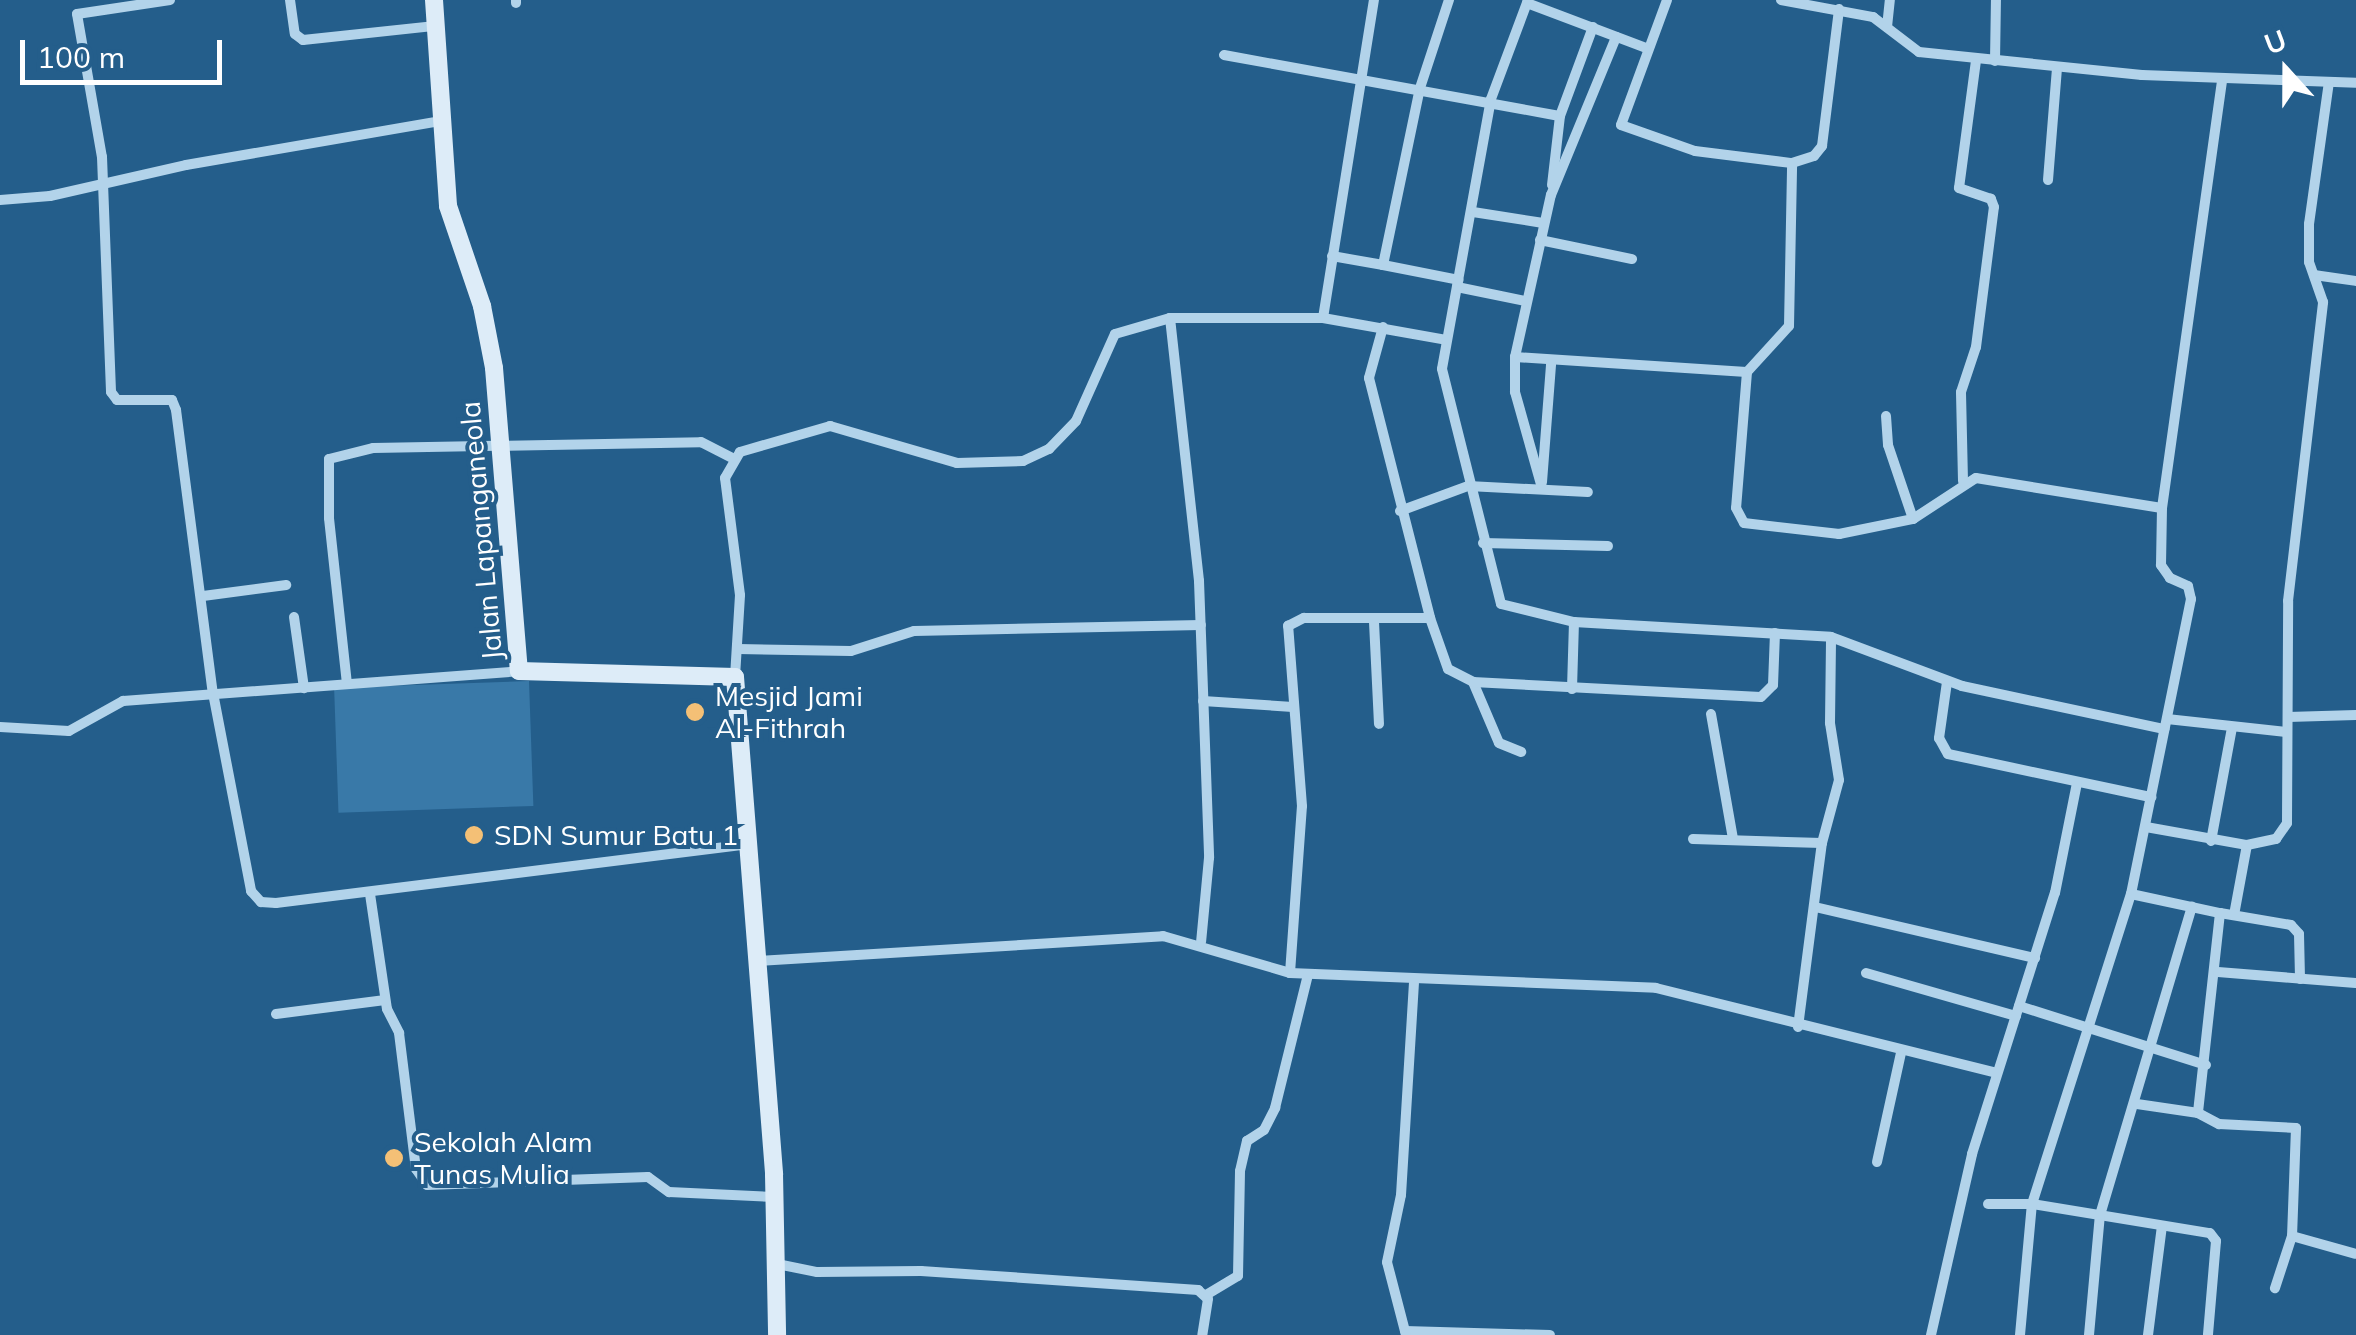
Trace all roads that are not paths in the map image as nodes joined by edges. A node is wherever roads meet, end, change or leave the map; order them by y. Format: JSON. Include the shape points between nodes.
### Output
{"nodes":[{"id":1,"x":170,"y":0,"type":"edge"},
{"id":2,"x":290,"y":0,"type":"edge"},
{"id":3,"x":434,"y":0,"type":"edge"},
{"id":4,"x":1374,"y":0,"type":"edge"},
{"id":5,"x":1449,"y":0,"type":"edge"},
{"id":6,"x":1667,"y":0,"type":"edge"},
{"id":7,"x":1781,"y":0,"type":"edge"},
{"id":8,"x":1890,"y":0,"type":"edge"},
{"id":9,"x":1996,"y":0,"type":"edge"},
{"id":10,"x":1528,"y":2,"type":"edge"},
{"id":11,"x":1839,"y":8,"type":"junction"},
{"id":12,"x":435,"y":26,"type":"junction"},
{"id":13,"x":1888,"y":27,"type":"junction"},
{"id":14,"x":1593,"y":28,"type":"junction"},
{"id":15,"x":1616,"y":37,"type":"junction"},
{"id":16,"x":1646,"y":48,"type":"junction"},
{"id":17,"x":1224,"y":55,"type":"dead end"},
{"id":18,"x":1976,"y":60,"type":"junction"},
{"id":19,"x":1995,"y":61,"type":"junction"},
{"id":20,"x":2058,"y":69,"type":"junction"},
{"id":21,"x":1362,"y":76,"type":"junction"},
{"id":22,"x":2222,"y":79,"type":"junction"},
{"id":23,"x":2329,"y":82,"type":"junction"},
{"id":24,"x":2356,"y":82,"type":"edge"},
{"id":25,"x":1420,"y":88,"type":"junction"},
{"id":26,"x":1492,"y":99,"type":"junction"},
{"id":27,"x":1560,"y":116,"type":"junction"},
{"id":28,"x":441,"y":121,"type":"junction"},
{"id":29,"x":1792,"y":163,"type":"junction"},
{"id":30,"x":2048,"y":180,"type":"dead end"},
{"id":31,"x":102,"y":185,"type":"junction"},
{"id":32,"x":1552,"y":194,"type":"junction"},
{"id":33,"x":0,"y":200,"type":"edge"},
{"id":34,"x":1472,"y":212,"type":"junction"},
{"id":35,"x":1543,"y":223,"type":"junction"},
{"id":36,"x":1540,"y":240,"type":"junction"},
{"id":37,"x":1332,"y":256,"type":"junction"},
{"id":38,"x":1632,"y":260,"type":"dead end"},
{"id":39,"x":1383,"y":265,"type":"junction"},
{"id":40,"x":2314,"y":275,"type":"junction"},
{"id":41,"x":2356,"y":282,"type":"edge"},
{"id":42,"x":1458,"y":283,"type":"junction"},
{"id":43,"x":1526,"y":301,"type":"junction"},
{"id":44,"x":1170,"y":318,"type":"junction"},
{"id":45,"x":1323,"y":318,"type":"junction"},
{"id":46,"x":1383,"y":327,"type":"junction"},
{"id":47,"x":1446,"y":340,"type":"junction"},
{"id":48,"x":1516,"y":357,"type":"junction"},
{"id":49,"x":1551,"y":364,"type":"junction"},
{"id":50,"x":1747,"y":372,"type":"junction"},
{"id":51,"x":1886,"y":416,"type":"dead end"},
{"id":52,"x":504,"y":448,"type":"junction"},
{"id":53,"x":731,"y":458,"type":"junction"},
{"id":54,"x":1963,"y":481,"type":"junction"},
{"id":55,"x":1468,"y":486,"type":"junction"},
{"id":56,"x":1542,"y":488,"type":"junction"},
{"id":57,"x":1588,"y":492,"type":"dead end"},
{"id":58,"x":2162,"y":508,"type":"junction"},
{"id":59,"x":1400,"y":511,"type":"junction"},
{"id":60,"x":1913,"y":519,"type":"junction"},
{"id":61,"x":1483,"y":543,"type":"junction"},
{"id":62,"x":1608,"y":546,"type":"dead end"},
{"id":63,"x":286,"y":585,"type":"dead end"},
{"id":64,"x":203,"y":596,"type":"junction"},
{"id":65,"x":294,"y":617,"type":"dead end"},
{"id":66,"x":1430,"y":618,"type":"junction"},
{"id":67,"x":1374,"y":622,"type":"junction"},
{"id":68,"x":1574,"y":622,"type":"junction"},
{"id":69,"x":1201,"y":625,"type":"junction"},
{"id":70,"x":1775,"y":633,"type":"junction"},
{"id":71,"x":1832,"y":637,"type":"junction"},
{"id":72,"x":738,"y":649,"type":"junction"},
{"id":73,"x":519,"y":670,"type":"junction"},
{"id":74,"x":735,"y":677,"type":"junction"},
{"id":75,"x":1473,"y":682,"type":"junction"},
{"id":76,"x":1947,"y":682,"type":"junction"},
{"id":77,"x":348,"y":684,"type":"junction"},
{"id":78,"x":304,"y":688,"type":"junction"},
{"id":79,"x":1572,"y":688,"type":"junction"},
{"id":80,"x":213,"y":693,"type":"junction"},
{"id":81,"x":1203,"y":701,"type":"junction"},
{"id":82,"x":1294,"y":707,"type":"junction"},
{"id":83,"x":1711,"y":714,"type":"dead end"},
{"id":84,"x":2356,"y":715,"type":"edge"},
{"id":85,"x":2288,"y":717,"type":"junction"},
{"id":86,"x":1379,"y":724,"type":"dead end"},
{"id":87,"x":2166,"y":724,"type":"junction"},
{"id":88,"x":0,"y":727,"type":"edge"},
{"id":89,"x":2232,"y":728,"type":"junction"},
{"id":90,"x":2286,"y":732,"type":"junction"},
{"id":91,"x":1521,"y":752,"type":"dead end"},
{"id":92,"x":2076,"y":783,"type":"junction"},
{"id":93,"x":2152,"y":797,"type":"junction"},
{"id":94,"x":2146,"y":827,"type":"junction"},
{"id":95,"x":1693,"y":839,"type":"dead end"},
{"id":96,"x":1734,"y":839,"type":"junction"},
{"id":97,"x":2211,"y":840,"type":"junction"},
{"id":98,"x":1822,"y":843,"type":"junction"},
{"id":99,"x":751,"y":844,"type":"junction"},
{"id":100,"x":2247,"y":846,"type":"junction"},
{"id":101,"x":370,"y":894,"type":"junction"},
{"id":102,"x":2130,"y":894,"type":"junction"},
{"id":103,"x":2192,"y":906,"type":"junction"},
{"id":104,"x":1815,"y":907,"type":"junction"},
{"id":105,"x":2220,"y":912,"type":"junction"},
{"id":106,"x":2234,"y":915,"type":"junction"},
{"id":107,"x":1201,"y":942,"type":"junction"},
{"id":108,"x":2035,"y":958,"type":"junction"},
{"id":109,"x":759,"y":961,"type":"junction"},
{"id":110,"x":2218,"y":972,"type":"junction"},
{"id":111,"x":1290,"y":973,"type":"junction"},
{"id":112,"x":1866,"y":973,"type":"dead end"},
{"id":113,"x":1308,"y":975,"type":"junction"},
{"id":114,"x":2300,"y":979,"type":"junction"},
{"id":115,"x":1414,"y":983,"type":"junction"},
{"id":116,"x":2356,"y":984,"type":"edge"},
{"id":117,"x":385,"y":1000,"type":"junction"},
{"id":118,"x":2018,"y":1011,"type":"junction"},
{"id":119,"x":276,"y":1014,"type":"dead end"},
{"id":120,"x":1798,"y":1028,"type":"junction"},
{"id":121,"x":2085,"y":1028,"type":"junction"},
{"id":122,"x":2149,"y":1050,"type":"junction"},
{"id":123,"x":1902,"y":1053,"type":"junction"},
{"id":124,"x":2206,"y":1065,"type":"junction"},
{"id":125,"x":1997,"y":1074,"type":"junction"},
{"id":126,"x":2137,"y":1104,"type":"junction"},
{"id":127,"x":2198,"y":1114,"type":"junction"},
{"id":128,"x":1877,"y":1162,"type":"dead end"},
{"id":129,"x":774,"y":1197,"type":"junction"},
{"id":130,"x":1988,"y":1204,"type":"dead end"},
{"id":131,"x":2032,"y":1204,"type":"junction"},
{"id":132,"x":2100,"y":1215,"type":"junction"},
{"id":133,"x":2162,"y":1226,"type":"junction"},
{"id":134,"x":2292,"y":1236,"type":"junction"},
{"id":135,"x":2356,"y":1254,"type":"edge"},
{"id":136,"x":777,"y":1264,"type":"junction"},
{"id":137,"x":2274,"y":1288,"type":"dead end"},
{"id":138,"x":1206,"y":1295,"type":"junction"},
{"id":139,"x":1405,"y":1333,"type":"edge"},
{"id":140,"x":777,"y":1335,"type":"edge"},
{"id":141,"x":1202,"y":1335,"type":"edge"},
{"id":142,"x":1550,"y":1335,"type":"edge"},
{"id":143,"x":1930,"y":1335,"type":"edge"},
{"id":144,"x":2020,"y":1335,"type":"edge"},
{"id":145,"x":2088,"y":1335,"type":"edge"},
{"id":146,"x":2148,"y":1335,"type":"edge"},
{"id":147,"x":2208,"y":1335,"type":"edge"}],
"edges":[{"from":1,"to":31,"type":"street","via":[[77,14]]},
{"from":2,"to":12,"type":"street","via":[[295,34],[303,40]]},
{"from":3,"to":12,"type":"street","name":"Jalan Lapanganeola"},
{"from":4,"to":21,"type":"street"},
{"from":5,"to":25,"type":"street"},
{"from":6,"to":16,"type":"street"},
{"from":7,"to":11,"type":"street"},
{"from":8,"to":13,"type":"street"},
{"from":9,"to":19,"type":"street"},
{"from":10,"to":14,"type":"street"},
{"from":10,"to":26,"type":"street"},
{"from":11,"to":13,"type":"street"},
{"from":11,"to":29,"type":"street","via":[[1822,146]]},
{"from":12,"to":28,"type":"street","name":"Jalan Lapanganeola"},
{"from":13,"to":18,"type":"street","via":[[1910,50]]},
{"from":14,"to":15,"type":"street"},
{"from":14,"to":27,"type":"street"},
{"from":15,"to":16,"type":"street"},
{"from":15,"to":32,"type":"street"},
{"from":16,"to":29,"type":"street","via":[[1620,118],[1626,130],[1695,152]]},
{"from":17,"to":21,"type":"street"},
{"from":18,"to":19,"type":"street"},
{"from":18,"to":54,"type":"street","via":[[1959,188],[1991,199],[1994,207],[1976,347],[1959,406]]},
{"from":19,"to":20,"type":"street"},
{"from":20,"to":22,"type":"street"},
{"from":20,"to":30,"type":"street"},
{"from":21,"to":25,"type":"street"},
{"from":21,"to":37,"type":"street"},
{"from":22,"to":23,"type":"street"},
{"from":22,"to":58,"type":"street"},
{"from":23,"to":24,"type":"street"},
{"from":23,"to":40,"type":"street","via":[[2308,224]]},
{"from":25,"to":26,"type":"street"},
{"from":25,"to":39,"type":"street"},
{"from":26,"to":27,"type":"street"},
{"from":26,"to":34,"type":"street"},
{"from":27,"to":32,"type":"street"},
{"from":28,"to":31,"type":"street"},
{"from":28,"to":52,"type":"street","name":"Jalan Lapanganeola","via":[[448,206],[482,306]]},
{"from":29,"to":50,"type":"street","via":[[1789,326]]},
{"from":31,"to":33,"type":"street"},
{"from":31,"to":64,"type":"street","via":[[111,392],[117,400],[174,404]]},
{"from":32,"to":35,"type":"street"},
{"from":34,"to":35,"type":"street"},
{"from":34,"to":42,"type":"street"},
{"from":35,"to":36,"type":"street"},
{"from":36,"to":38,"type":"street"},
{"from":36,"to":43,"type":"street"},
{"from":37,"to":39,"type":"street"},
{"from":37,"to":45,"type":"street"},
{"from":39,"to":42,"type":"street"},
{"from":40,"to":41,"type":"street"},
{"from":40,"to":85,"type":"street","via":[[2323,302],[2292,540]]},
{"from":42,"to":43,"type":"street"},
{"from":42,"to":47,"type":"street"},
{"from":43,"to":48,"type":"street"},
{"from":44,"to":45,"type":"street"},
{"from":44,"to":53,"type":"street","via":[[1115,334],[1076,421],[1037,457],[998,466],[957,463],[830,426]]},
{"from":44,"to":69,"type":"street"},
{"from":45,"to":46,"type":"street"},
{"from":46,"to":47,"type":"street"},
{"from":46,"to":59,"type":"street","via":[[1369,378]]},
{"from":47,"to":55,"type":"street","via":[[1442,380]]},
{"from":48,"to":49,"type":"street"},
{"from":48,"to":56,"type":"street","via":[[1515,392]]},
{"from":49,"to":50,"type":"street"},
{"from":49,"to":56,"type":"street"},
{"from":50,"to":60,"type":"street","via":[[1736,508],[1744,523],[1839,534]]},
{"from":51,"to":60,"type":"street","via":[[1888,446]]},
{"from":52,"to":53,"type":"street","via":[[701,442]]},
{"from":52,"to":73,"type":"street","name":"Jalan Lapanganeola"},
{"from":52,"to":77,"type":"street","via":[[373,448],[329,459]]},
{"from":53,"to":72,"type":"street","via":[[725,478],[739,574]]},
{"from":54,"to":58,"type":"street","via":[[1988,478]]},
{"from":54,"to":60,"type":"street","via":[[1936,510]]},
{"from":55,"to":56,"type":"street"},
{"from":55,"to":59,"type":"street"},
{"from":55,"to":61,"type":"street"},
{"from":56,"to":57,"type":"street"},
{"from":58,"to":87,"type":"street","via":[[2161,565],[2192,595]]},
{"from":59,"to":66,"type":"street"},
{"from":61,"to":62,"type":"street"},
{"from":61,"to":68,"type":"street","via":[[1501,604]]},
{"from":63,"to":64,"type":"street"},
{"from":64,"to":80,"type":"street"},
{"from":65,"to":78,"type":"street"},
{"from":66,"to":67,"type":"street"},
{"from":66,"to":75,"type":"street","via":[[1448,668]]},
{"from":67,"to":82,"type":"street","via":[[1290,622]]},
{"from":67,"to":86,"type":"street"},
{"from":68,"to":70,"type":"street"},
{"from":68,"to":79,"type":"street"},
{"from":69,"to":72,"type":"street","via":[[914,631],[838,652]]},
{"from":69,"to":81,"type":"street"},
{"from":70,"to":71,"type":"street"},
{"from":70,"to":79,"type":"street","via":[[1773,685],[1761,697]]},
{"from":71,"to":76,"type":"street"},
{"from":71,"to":98,"type":"street","via":[[1830,723],[1839,780]]},
{"from":72,"to":74,"type":"street"},
{"from":73,"to":74,"type":"street","name":"Jalan Lapanganeola"},
{"from":73,"to":77,"type":"street"},
{"from":74,"to":99,"type":"street"},
{"from":75,"to":79,"type":"street"},
{"from":75,"to":91,"type":"street","via":[[1498,743]]},
{"from":76,"to":87,"type":"street"},
{"from":76,"to":92,"type":"street","via":[[1942,750]]},
{"from":77,"to":78,"type":"street"},
{"from":78,"to":80,"type":"street"},
{"from":80,"to":88,"type":"street","via":[[123,701],[69,731]]},
{"from":80,"to":101,"type":"street","via":[[241,856],[256,898],[276,904]]},
{"from":81,"to":82,"type":"street"},
{"from":81,"to":107,"type":"street","via":[[1209,858]]},
{"from":82,"to":111,"type":"street","via":[[1302,806]]},
{"from":83,"to":96,"type":"street","via":[[1723,808]]},
{"from":84,"to":85,"type":"street"},
{"from":85,"to":90,"type":"street"},
{"from":87,"to":89,"type":"street"},
{"from":87,"to":93,"type":"street"},
{"from":89,"to":90,"type":"street"},
{"from":89,"to":97,"type":"street"},
{"from":90,"to":100,"type":"street","via":[[2285,831]]},
{"from":92,"to":93,"type":"street"},
{"from":92,"to":108,"type":"street"},
{"from":93,"to":94,"type":"street"},
{"from":94,"to":97,"type":"street"},
{"from":94,"to":102,"type":"street"},
{"from":95,"to":96,"type":"street"},
{"from":96,"to":98,"type":"street"},
{"from":97,"to":100,"type":"street"},
{"from":98,"to":104,"type":"street"},
{"from":99,"to":101,"type":"street"},
{"from":99,"to":109,"type":"street"},
{"from":100,"to":106,"type":"street"},
{"from":101,"to":117,"type":"street"},
{"from":102,"to":103,"type":"street"},
{"from":102,"to":121,"type":"street"},
{"from":103,"to":105,"type":"street"},
{"from":103,"to":122,"type":"street"},
{"from":104,"to":108,"type":"street"},
{"from":104,"to":120,"type":"street"},
{"from":105,"to":106,"type":"street"},
{"from":105,"to":110,"type":"street"},
{"from":106,"to":114,"type":"street","via":[[2296,928]]},
{"from":107,"to":109,"type":"street","via":[[1128,935],[1001,950]]},
{"from":107,"to":111,"type":"street"},
{"from":108,"to":118,"type":"street"},
{"from":109,"to":129,"type":"street"},
{"from":110,"to":114,"type":"street"},
{"from":110,"to":124,"type":"street"},
{"from":111,"to":113,"type":"street"},
{"from":112,"to":118,"type":"street"},
{"from":113,"to":115,"type":"street"},
{"from":113,"to":138,"type":"street","via":[[1275,1108],[1264,1130],[1247,1141],[1240,1170],[1238,1276]]},
{"from":114,"to":116,"type":"street"},
{"from":115,"to":120,"type":"street","via":[[1624,983]]},
{"from":115,"to":139,"type":"street","via":[[1401,1196],[1387,1262]]},
{"from":117,"to":119,"type":"street"},
{"from":117,"to":129,"type":"street","via":[[398,1028],[416,1169],[427,1185],[648,1177],[669,1192]]},
{"from":118,"to":121,"type":"street"},
{"from":118,"to":125,"type":"street"},
{"from":120,"to":123,"type":"street"},
{"from":121,"to":122,"type":"street"},
{"from":121,"to":131,"type":"street"},
{"from":122,"to":124,"type":"street"},
{"from":122,"to":126,"type":"street"},
{"from":123,"to":125,"type":"street"},
{"from":123,"to":128,"type":"street"},
{"from":124,"to":127,"type":"street"},
{"from":125,"to":143,"type":"street","via":[[1959,1200]]},
{"from":126,"to":127,"type":"street"},
{"from":126,"to":132,"type":"street"},
{"from":127,"to":134,"type":"street","via":[[2219,1124],[2296,1128]]},
{"from":129,"to":136,"type":"street"},
{"from":130,"to":131,"type":"street"},
{"from":131,"to":132,"type":"street"},
{"from":131,"to":144,"type":"street"},
{"from":132,"to":133,"type":"street"},
{"from":132,"to":145,"type":"street"},
{"from":133,"to":146,"type":"street"},
{"from":133,"to":147,"type":"street","via":[[2214,1236]]},
{"from":134,"to":135,"type":"street"},
{"from":134,"to":137,"type":"street"},
{"from":136,"to":138,"type":"street","via":[[817,1272],[921,1271]]},
{"from":136,"to":140,"type":"street"},
{"from":138,"to":141,"type":"street"},
{"from":139,"to":142,"type":"street"}]}
